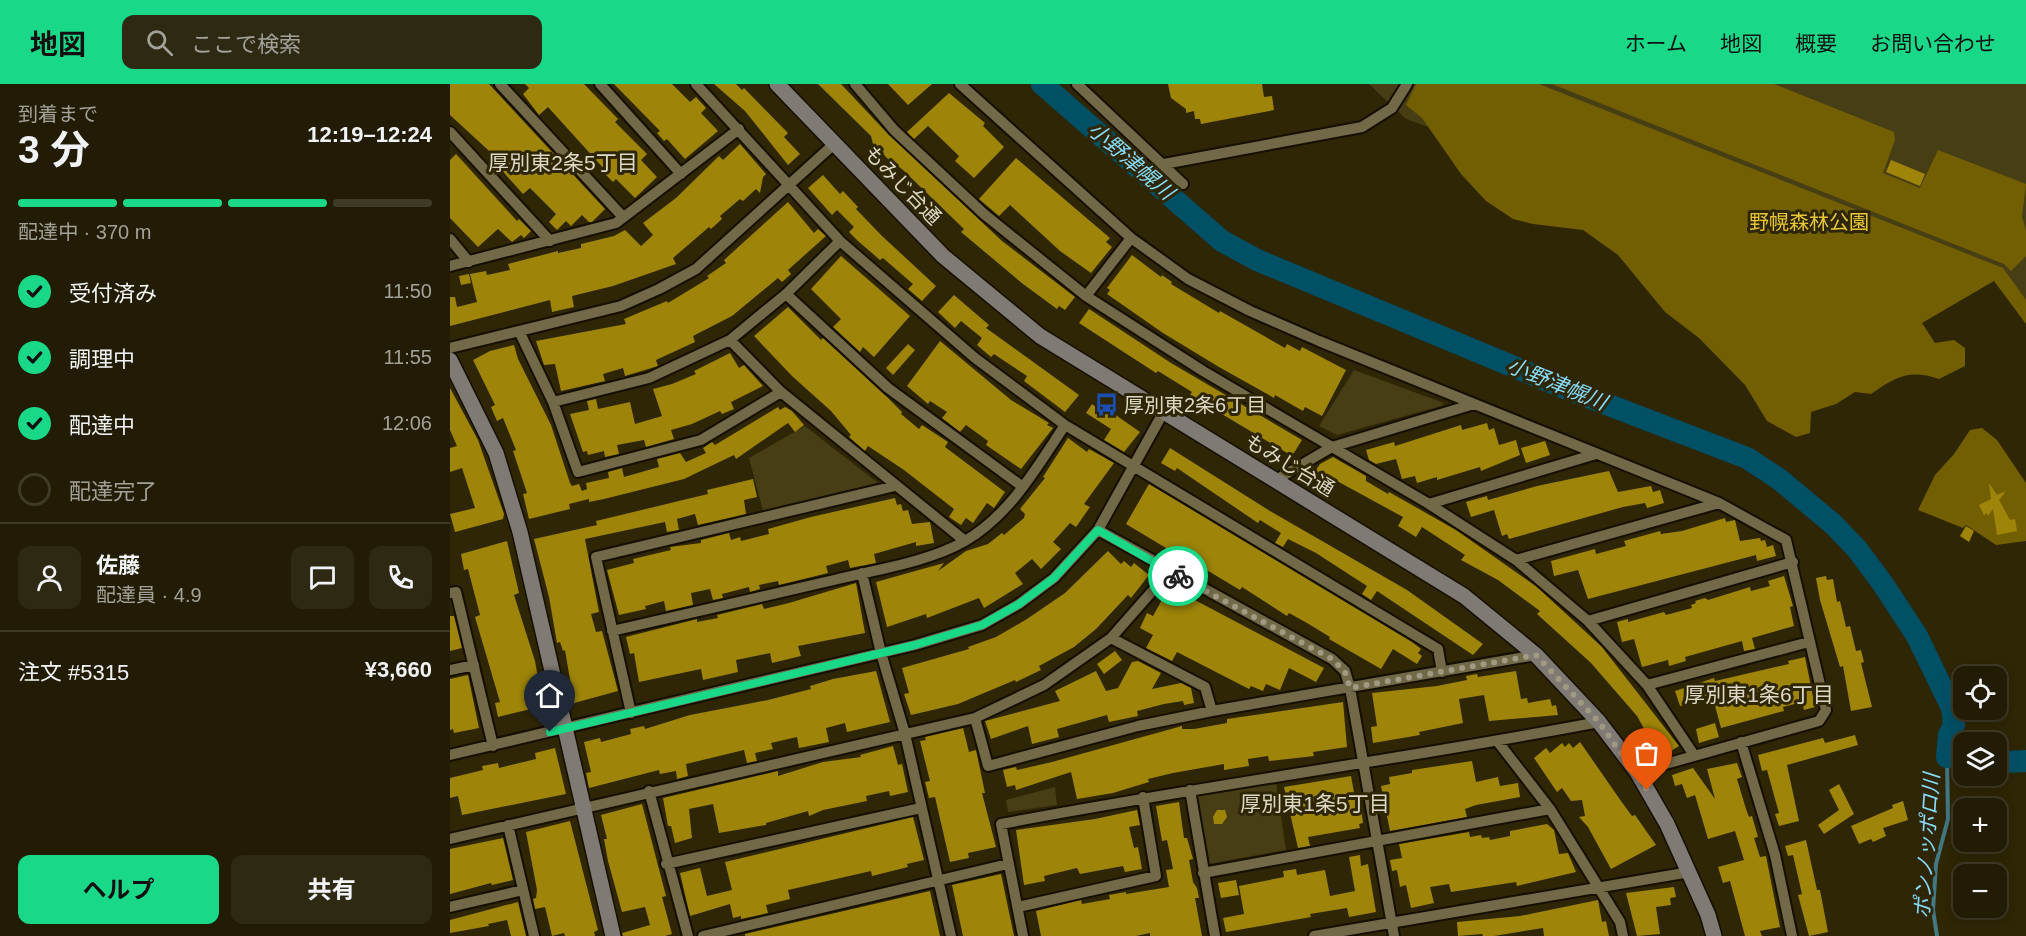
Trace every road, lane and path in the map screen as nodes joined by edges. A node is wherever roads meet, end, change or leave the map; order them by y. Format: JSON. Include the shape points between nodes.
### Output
{"nodes":[{"id":1,"x":500,"y":84,"type":"edge"},
{"id":2,"x":600,"y":84,"type":"edge"},
{"id":3,"x":696,"y":84,"type":"edge"},
{"id":4,"x":777,"y":84,"type":"edge"},
{"id":5,"x":855,"y":84,"type":"edge"},
{"id":6,"x":960,"y":84,"type":"edge"},
{"id":7,"x":1077,"y":84,"type":"edge"},
{"id":8,"x":1407,"y":84,"type":"edge"},
{"id":9,"x":739,"y":129,"type":"junction"},
{"id":10,"x":450,"y":132,"type":"edge"},
{"id":11,"x":834,"y":144,"type":"junction"},
{"id":12,"x":1164,"y":164,"type":"junction"},
{"id":13,"x":681,"y":174,"type":"junction"},
{"id":14,"x":1184,"y":184,"type":"dead end"},
{"id":15,"x":790,"y":185,"type":"junction"},
{"id":16,"x":623,"y":217,"type":"junction"},
{"id":17,"x":1131,"y":238,"type":"junction"},
{"id":18,"x":450,"y":239,"type":"edge"},
{"id":19,"x":550,"y":241,"type":"junction"},
{"id":20,"x":840,"y":242,"type":"junction"},
{"id":21,"x":469,"y":262,"type":"junction"},
{"id":22,"x":450,"y":266,"type":"edge"},
{"id":23,"x":786,"y":294,"type":"junction"},
{"id":24,"x":1086,"y":296,"type":"junction"},
{"id":25,"x":519,"y":331,"type":"junction"},
{"id":26,"x":730,"y":340,"type":"junction"},
{"id":27,"x":450,"y":348,"type":"edge"},
{"id":28,"x":450,"y":360,"type":"edge"},
{"id":29,"x":781,"y":392,"type":"junction"},
{"id":30,"x":553,"y":402,"type":"junction"},
{"id":31,"x":1474,"y":404,"type":"junction"},
{"id":32,"x":1163,"y":413,"type":"junction"},
{"id":33,"x":1065,"y":425,"type":"junction"},
{"id":34,"x":1332,"y":447,"type":"junction"},
{"id":35,"x":1596,"y":454,"type":"junction"},
{"id":36,"x":1133,"y":468,"type":"junction"},
{"id":37,"x":1274,"y":481,"type":"junction"},
{"id":38,"x":895,"y":486,"type":"junction"},
{"id":39,"x":1023,"y":487,"type":"junction"},
{"id":40,"x":1719,"y":503,"type":"junction"},
{"id":41,"x":1429,"y":504,"type":"junction"},
{"id":42,"x":1098,"y":530,"type":"junction"},
{"id":43,"x":965,"y":541,"type":"junction"},
{"id":44,"x":1516,"y":560,"type":"junction"},
{"id":45,"x":1793,"y":562,"type":"junction"},
{"id":46,"x":1170,"y":571,"type":"junction"},
{"id":47,"x":862,"y":573,"type":"junction"},
{"id":48,"x":450,"y":593,"type":"edge"},
{"id":49,"x":1588,"y":621,"type":"junction"},
{"id":50,"x":612,"y":631,"type":"junction"},
{"id":51,"x":1111,"y":638,"type":"junction"},
{"id":52,"x":1809,"y":642,"type":"junction"},
{"id":53,"x":881,"y":653,"type":"junction"},
{"id":54,"x":1536,"y":655,"type":"junction"},
{"id":55,"x":474,"y":665,"type":"junction"},
{"id":56,"x":450,"y":670,"type":"edge"},
{"id":57,"x":1442,"y":672,"type":"junction"},
{"id":58,"x":1647,"y":685,"type":"junction"},
{"id":59,"x":1350,"y":688,"type":"junction"},
{"id":60,"x":1212,"y":711,"type":"junction"},
{"id":61,"x":630,"y":713,"type":"junction"},
{"id":62,"x":975,"y":718,"type":"junction"},
{"id":63,"x":1599,"y":722,"type":"junction"},
{"id":64,"x":566,"y":728,"type":"junction"},
{"id":65,"x":905,"y":734,"type":"junction"},
{"id":66,"x":1498,"y":742,"type":"junction"},
{"id":67,"x":1741,"y":742,"type":"junction"},
{"id":68,"x":493,"y":746,"type":"junction"},
{"id":69,"x":450,"y":755,"type":"edge"},
{"id":70,"x":1694,"y":755,"type":"junction"},
{"id":71,"x":1363,"y":764,"type":"junction"},
{"id":72,"x":988,"y":766,"type":"junction"},
{"id":73,"x":1637,"y":772,"type":"junction"},
{"id":74,"x":991,"y":778,"type":"dead end"},
{"id":75,"x":1190,"y":789,"type":"junction"},
{"id":76,"x":649,"y":791,"type":"junction"},
{"id":77,"x":1143,"y":797,"type":"junction"},
{"id":78,"x":583,"y":807,"type":"junction"},
{"id":79,"x":921,"y":807,"type":"junction"},
{"id":80,"x":1550,"y":809,"type":"junction"},
{"id":81,"x":508,"y":825,"type":"junction"},
{"id":82,"x":450,"y":839,"type":"edge"},
{"id":83,"x":1377,"y":842,"type":"junction"},
{"id":84,"x":666,"y":864,"type":"junction"},
{"id":85,"x":1008,"y":864,"type":"junction"},
{"id":86,"x":1689,"y":872,"type":"junction"},
{"id":87,"x":1203,"y":873,"type":"junction"},
{"id":88,"x":939,"y":881,"type":"junction"},
{"id":89,"x":1596,"y":886,"type":"junction"},
{"id":90,"x":523,"y":890,"type":"junction"},
{"id":91,"x":450,"y":907,"type":"edge"},
{"id":92,"x":1018,"y":907,"type":"junction"},
{"id":93,"x":1392,"y":921,"type":"junction"},
{"id":94,"x":534,"y":936,"type":"edge"},
{"id":95,"x":614,"y":936,"type":"edge"},
{"id":96,"x":688,"y":936,"type":"edge"},
{"id":97,"x":703,"y":936,"type":"edge"},
{"id":98,"x":951,"y":936,"type":"edge"},
{"id":99,"x":1023,"y":936,"type":"edge"},
{"id":100,"x":1215,"y":936,"type":"edge"},
{"id":101,"x":1314,"y":936,"type":"edge"},
{"id":102,"x":1394,"y":936,"type":"edge"},
{"id":103,"x":1623,"y":936,"type":"edge"},
{"id":104,"x":1714,"y":936,"type":"edge"},
{"id":105,"x":1792,"y":936,"type":"edge"}],
"edges":[{"from":1,"to":16,"type":"street"},
{"from":2,"to":13,"type":"street"},
{"from":3,"to":9,"type":"street"},
{"from":4,"to":11,"type":"street","name":"もみじ台通"},
{"from":5,"to":24,"type":"street","via":[[894,130],[984,214]]},
{"from":6,"to":17,"type":"street"},
{"from":7,"to":12,"type":"street"},
{"from":8,"to":12,"type":"street","via":[[1392,108],[1362,127]]},
{"from":9,"to":13,"type":"street"},
{"from":9,"to":15,"type":"street"},
{"from":10,"to":19,"type":"street"},
{"from":11,"to":15,"type":"street"},
{"from":11,"to":32,"type":"street","name":"もみじ台通","via":[[943,256],[1040,336]]},
{"from":12,"to":14,"type":"street"},
{"from":13,"to":16,"type":"street"},
{"from":15,"to":20,"type":"street"},
{"from":15,"to":25,"type":"street","via":[[696,269],[659,289],[621,306]]},
{"from":16,"to":19,"type":"street","via":[[616,223]]},
{"from":17,"to":24,"type":"street"},
{"from":17,"to":31,"type":"street","via":[[1188,279],[1250,311]]},
{"from":18,"to":21,"type":"street"},
{"from":19,"to":21,"type":"street"},
{"from":20,"to":23,"type":"street"},
{"from":20,"to":33,"type":"street","via":[[975,358]]},
{"from":21,"to":22,"type":"street"},
{"from":23,"to":26,"type":"street"},
{"from":23,"to":39,"type":"street","via":[[888,388]]},
{"from":24,"to":34,"type":"street"},
{"from":25,"to":27,"type":"street"},
{"from":25,"to":30,"type":"street"},
{"from":26,"to":29,"type":"street"},
{"from":26,"to":30,"type":"street","via":[[650,378]]},
{"from":28,"to":64,"type":"street","via":[[496,453],[520,532]]},
{"from":29,"to":30,"type":"street","via":[[700,440],[578,472]]},
{"from":29,"to":38,"type":"street"},
{"from":31,"to":34,"type":"street"},
{"from":31,"to":35,"type":"street"},
{"from":32,"to":36,"type":"street"},
{"from":32,"to":37,"type":"street","name":"もみじ台通"},
{"from":33,"to":36,"type":"street"},
{"from":33,"to":39,"type":"street"},
{"from":34,"to":37,"type":"street"},
{"from":34,"to":41,"type":"street"},
{"from":35,"to":40,"type":"street"},
{"from":35,"to":41,"type":"street"},
{"from":36,"to":42,"type":"street"},
{"from":36,"to":57,"type":"street","via":[[1438,649]]},
{"from":37,"to":54,"type":"street","name":"もみじ台通","via":[[1464,596]]},
{"from":38,"to":43,"type":"street"},
{"from":38,"to":50,"type":"street","via":[[596,557]]},
{"from":39,"to":43,"type":"street","via":[[1000,514]]},
{"from":40,"to":44,"type":"street"},
{"from":40,"to":45,"type":"street","via":[[1786,540]]},
{"from":41,"to":44,"type":"street"},
{"from":42,"to":46,"type":"street"},
{"from":42,"to":53,"type":"street","via":[[1054,578],[1000,615],[982,625]]},
{"from":43,"to":47,"type":"street","via":[[938,553]]},
{"from":44,"to":49,"type":"street"},
{"from":45,"to":49,"type":"street"},
{"from":45,"to":52,"type":"street"},
{"from":46,"to":51,"type":"street"},
{"from":46,"to":59,"type":"street","via":[[1332,659],[1345,672]]},
{"from":47,"to":50,"type":"street"},
{"from":47,"to":53,"type":"street"},
{"from":48,"to":55,"type":"street","via":[[456,592]]},
{"from":49,"to":58,"type":"street"},
{"from":50,"to":61,"type":"street"},
{"from":51,"to":60,"type":"street","via":[[1205,687]]},
{"from":51,"to":62,"type":"street","via":[[1044,685]]},
{"from":52,"to":58,"type":"street"},
{"from":52,"to":67,"type":"street","via":[[1826,710],[1819,721]]},
{"from":53,"to":61,"type":"street"},
{"from":53,"to":65,"type":"street"},
{"from":54,"to":57,"type":"street"},
{"from":54,"to":63,"type":"street","name":"もみじ台通"},
{"from":55,"to":56,"type":"street"},
{"from":55,"to":68,"type":"street"},
{"from":57,"to":59,"type":"street"},
{"from":58,"to":70,"type":"street"},
{"from":59,"to":60,"type":"street"},
{"from":59,"to":71,"type":"street"},
{"from":60,"to":72,"type":"street","via":[[1138,726]]},
{"from":61,"to":64,"type":"street"},
{"from":62,"to":65,"type":"street"},
{"from":62,"to":72,"type":"street"},
{"from":63,"to":66,"type":"street"},
{"from":63,"to":73,"type":"street","name":"もみじ台通"},
{"from":64,"to":68,"type":"street"},
{"from":64,"to":78,"type":"street"},
{"from":65,"to":76,"type":"street"},
{"from":65,"to":79,"type":"street"},
{"from":66,"to":71,"type":"street"},
{"from":66,"to":80,"type":"street"},
{"from":67,"to":70,"type":"street"},
{"from":67,"to":105,"type":"street","via":[[1775,855]]},
{"from":68,"to":69,"type":"street"},
{"from":70,"to":73,"type":"street"},
{"from":71,"to":75,"type":"street"},
{"from":71,"to":83,"type":"street"},
{"from":72,"to":74,"type":"street"},
{"from":73,"to":86,"type":"street","name":"もみじ台通"},
{"from":75,"to":77,"type":"street"},
{"from":75,"to":87,"type":"street"},
{"from":76,"to":78,"type":"street"},
{"from":76,"to":84,"type":"street"},
{"from":77,"to":85,"type":"street","via":[[1001,824]]},
{"from":77,"to":92,"type":"street","via":[[1156,876]]},
{"from":78,"to":81,"type":"street"},
{"from":78,"to":95,"type":"street"},
{"from":79,"to":84,"type":"street"},
{"from":79,"to":88,"type":"street"},
{"from":80,"to":83,"type":"street"},
{"from":80,"to":89,"type":"street"},
{"from":81,"to":82,"type":"street"},
{"from":81,"to":90,"type":"street"},
{"from":83,"to":87,"type":"street"},
{"from":83,"to":93,"type":"street"},
{"from":84,"to":96,"type":"street"},
{"from":85,"to":88,"type":"street"},
{"from":85,"to":92,"type":"street"},
{"from":86,"to":89,"type":"street"},
{"from":86,"to":104,"type":"street","name":"もみじ台通"},
{"from":87,"to":100,"type":"street"},
{"from":88,"to":97,"type":"street"},
{"from":88,"to":98,"type":"street"},
{"from":89,"to":93,"type":"street"},
{"from":89,"to":103,"type":"street","via":[[1620,922]]},
{"from":90,"to":91,"type":"street"},
{"from":90,"to":94,"type":"street"},
{"from":92,"to":99,"type":"street"},
{"from":93,"to":101,"type":"street"},
{"from":93,"to":102,"type":"street"}]}
